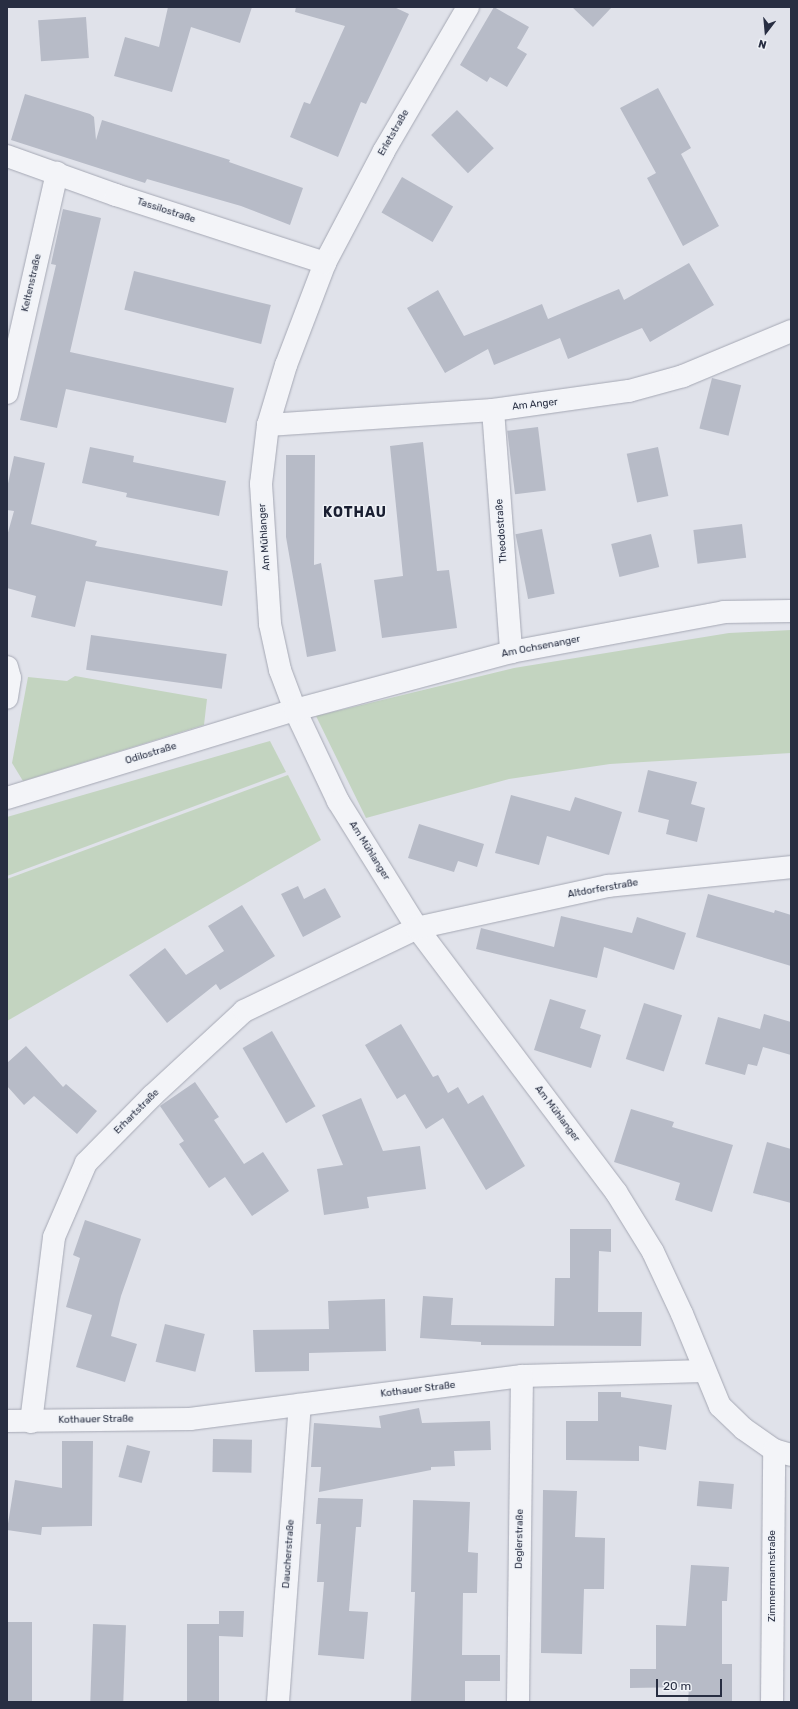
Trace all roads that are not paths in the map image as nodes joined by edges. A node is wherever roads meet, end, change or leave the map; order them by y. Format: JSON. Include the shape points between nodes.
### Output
{"nodes":[{"id":1,"x":468,"y":7,"type":"edge"},
{"id":2,"x":7,"y":156,"type":"edge"},
{"id":3,"x":58,"y":174,"type":"junction"},
{"id":4,"x":326,"y":262,"type":"junction"},
{"id":5,"x":791,"y":332,"type":"edge"},
{"id":6,"x":7,"y":393,"type":"edge"},
{"id":7,"x":494,"y":410,"type":"junction"},
{"id":8,"x":268,"y":426,"type":"junction"},
{"id":9,"x":791,"y":611,"type":"edge"},
{"id":10,"x":511,"y":652,"type":"junction"},
{"id":11,"x":7,"y":667,"type":"edge"},
{"id":12,"x":7,"y":698,"type":"edge"},
{"id":13,"x":295,"y":710,"type":"junction"},
{"id":14,"x":7,"y":798,"type":"edge"},
{"id":15,"x":791,"y":867,"type":"edge"},
{"id":16,"x":417,"y":928,"type":"junction"},
{"id":17,"x":704,"y":1371,"type":"junction"},
{"id":18,"x":522,"y":1376,"type":"junction"},
{"id":19,"x":300,"y":1405,"type":"junction"},
{"id":20,"x":7,"y":1421,"type":"edge"},
{"id":21,"x":31,"y":1422,"type":"junction"},
{"id":22,"x":782,"y":1453,"type":"edge"},
{"id":23,"x":278,"y":1702,"type":"edge"},
{"id":24,"x":518,"y":1702,"type":"edge"},
{"id":25,"x":772,"y":1702,"type":"edge"}],
"edges":[{"from":1,"to":4,"type":"street","name":"Erletstraße","via":[[384,151]]},
{"from":2,"to":3,"type":"street","name":"Tassilostraße"},
{"from":3,"to":4,"type":"street","name":"Tassilostraße"},
{"from":3,"to":6,"type":"street","name":"Keltenstraße"},
{"from":4,"to":8,"type":"street","name":"Am Mühlanger","via":[[286,365]]},
{"from":5,"to":7,"type":"street","name":"Am Anger","via":[[684,376],[629,391]]},
{"from":7,"to":8,"type":"street","name":"Am Anger"},
{"from":7,"to":10,"type":"street","name":"Theodostraße"},
{"from":8,"to":13,"type":"street","name":"Am Mühlanger","via":[[261,484],[270,624],[280,670]]},
{"from":9,"to":10,"type":"street","name":"Am Ochsenanger","via":[[724,612]]},
{"from":10,"to":13,"type":"street","name":"Am Ochsenanger"},
{"from":11,"to":12,"type":"street","via":[[10,678]]},
{"from":13,"to":14,"type":"street","name":"Odilostraße"},
{"from":13,"to":16,"type":"street","name":"Am Mühlanger","via":[[338,801]]},
{"from":15,"to":16,"type":"street","name":"Altdorferstraße","via":[[608,886]]},
{"from":16,"to":17,"type":"street","name":"Am Mühlanger","via":[[616,1192],[653,1252],[682,1314]]},
{"from":16,"to":21,"type":"street","name":"Erhartstraße","via":[[244,1011],[152,1096],[86,1163],[54,1237]]},
{"from":17,"to":18,"type":"street","name":"Kothauer Straße"},
{"from":17,"to":22,"type":"street","via":[[720,1406],[744,1429]]},
{"from":18,"to":19,"type":"street","name":"Kothauer Straße"},
{"from":18,"to":24,"type":"street","name":"Deglerstraße"},
{"from":19,"to":21,"type":"street","name":"Kothauer Straße","via":[[190,1418]]},
{"from":19,"to":23,"type":"street","name":"Daucherstraße"},
{"from":20,"to":21,"type":"street","name":"Kothauer Straße"},
{"from":22,"to":25,"type":"street","name":"Zimmermannstraße"}]}
